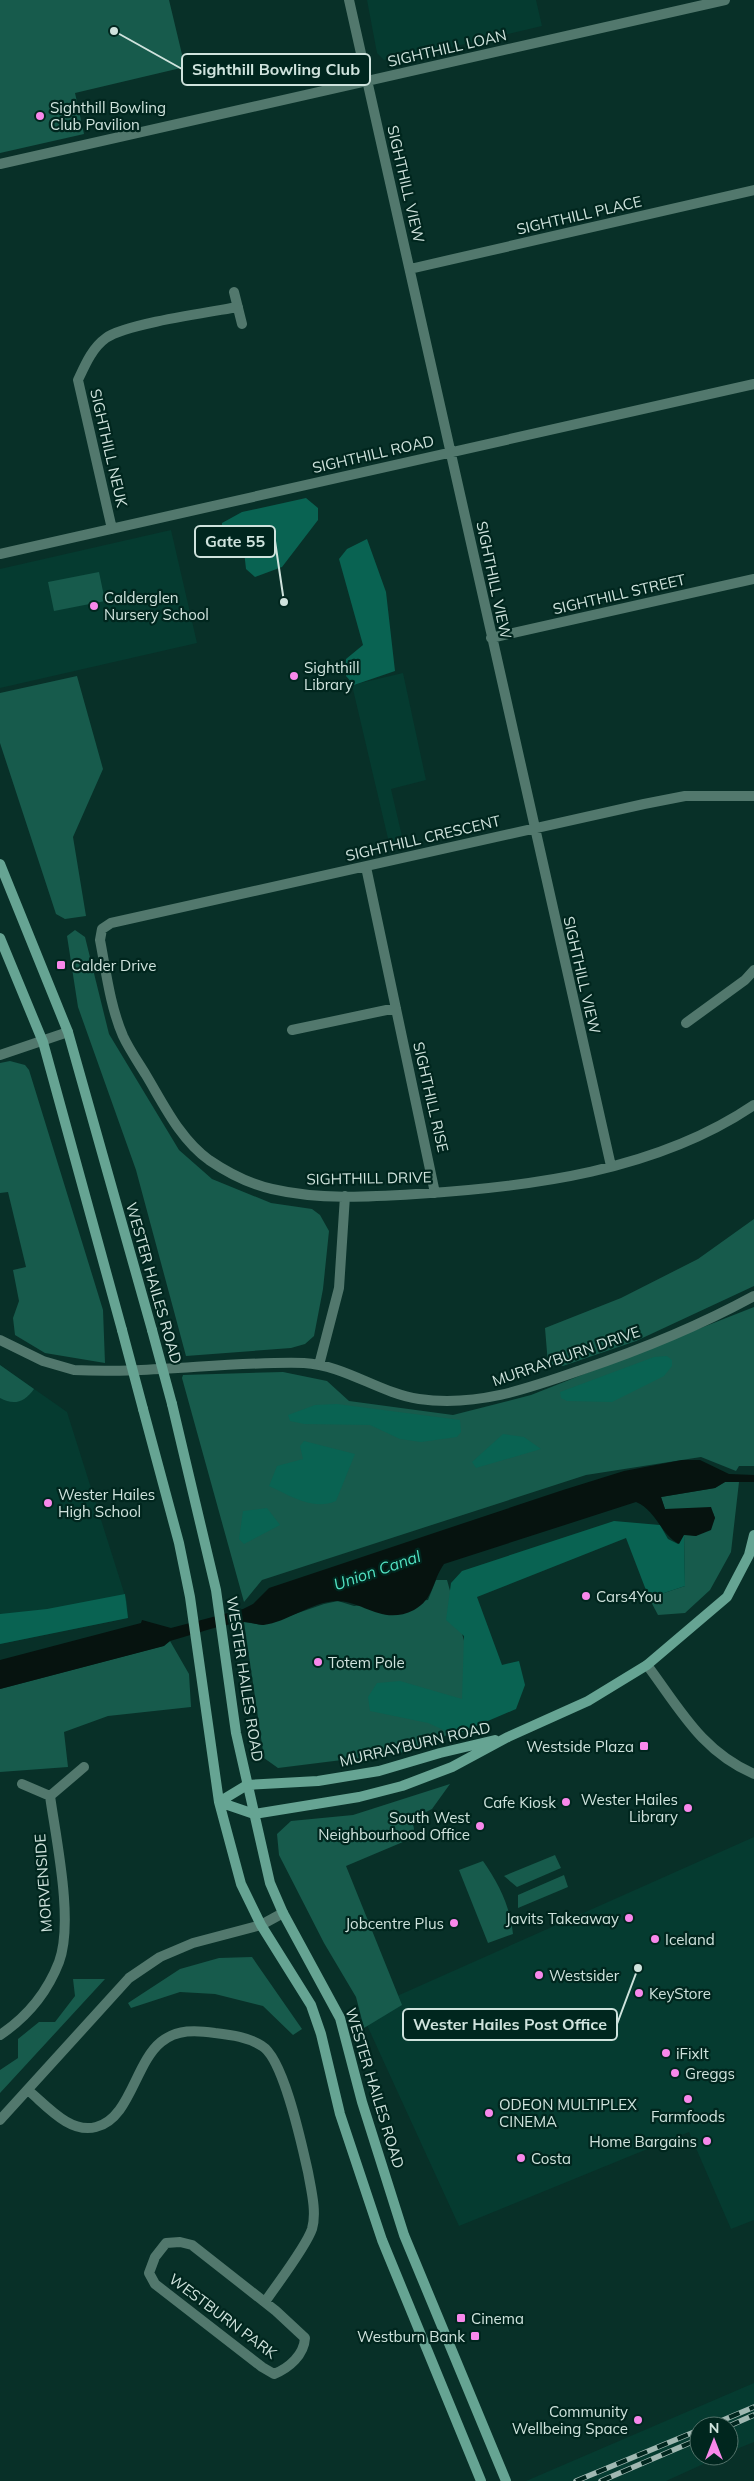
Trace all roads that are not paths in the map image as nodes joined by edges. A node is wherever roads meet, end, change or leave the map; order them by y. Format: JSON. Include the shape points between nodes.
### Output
{"nodes":[{"id":1,"x":349,"y":0,"type":"edge"},
{"id":2,"x":725,"y":0,"type":"edge"},
{"id":3,"x":368,"y":81,"type":"junction"},
{"id":4,"x":0,"y":164,"type":"edge"},
{"id":5,"x":754,"y":190,"type":"edge"},
{"id":6,"x":410,"y":269,"type":"junction"},
{"id":7,"x":234,"y":292,"type":"dead end"},
{"id":8,"x":238,"y":307,"type":"junction"},
{"id":9,"x":242,"y":324,"type":"dead end"},
{"id":10,"x":754,"y":384,"type":"edge"},
{"id":11,"x":450,"y":452,"type":"junction"},
{"id":12,"x":112,"y":529,"type":"junction"},
{"id":13,"x":0,"y":554,"type":"edge"},
{"id":14,"x":754,"y":579,"type":"edge"},
{"id":15,"x":491,"y":638,"type":"junction"},
{"id":16,"x":754,"y":796,"type":"edge"},
{"id":17,"x":534,"y":828,"type":"junction"},
{"id":18,"x":0,"y":864,"type":"edge"},
{"id":19,"x":366,"y":867,"type":"junction"},
{"id":20,"x":102,"y":929,"type":"joint"},
{"id":21,"x":0,"y":938,"type":"edge"},
{"id":22,"x":754,"y":970,"type":"edge"},
{"id":23,"x":396,"y":1008,"type":"junction"},
{"id":24,"x":686,"y":1023,"type":"dead end"},
{"id":25,"x":292,"y":1030,"type":"dead end"},
{"id":26,"x":68,"y":1032,"type":"junction"},
{"id":27,"x":43,"y":1042,"type":"junction"},
{"id":28,"x":0,"y":1055,"type":"edge"},
{"id":29,"x":754,"y":1105,"type":"edge"},
{"id":30,"x":610,"y":1166,"type":"junction"},
{"id":31,"x":435,"y":1193,"type":"junction"},
{"id":32,"x":345,"y":1196,"type":"junction"},
{"id":33,"x":754,"y":1296,"type":"edge"},
{"id":34,"x":0,"y":1340,"type":"edge"},
{"id":35,"x":319,"y":1365,"type":"junction"},
{"id":36,"x":754,"y":1535,"type":"edge"},
{"id":37,"x":647,"y":1665,"type":"junction"},
{"id":38,"x":508,"y":1737,"type":"junction"},
{"id":39,"x":84,"y":1767,"type":"dead end"},
{"id":40,"x":754,"y":1774,"type":"edge"},
{"id":41,"x":22,"y":1784,"type":"dead end"},
{"id":42,"x":247,"y":1785,"type":"junction"},
{"id":43,"x":50,"y":1796,"type":"junction"},
{"id":44,"x":219,"y":1802,"type":"junction"},
{"id":45,"x":254,"y":1814,"type":"junction"},
{"id":46,"x":283,"y":1913,"type":"junction"},
{"id":47,"x":261,"y":1925,"type":"junction"},
{"id":48,"x":0,"y":2035,"type":"edge"},
{"id":49,"x":28,"y":2091,"type":"junction"},
{"id":50,"x":0,"y":2120,"type":"edge"},
{"id":51,"x":265,"y":2302,"type":"junction"},
{"id":52,"x":481,"y":2481,"type":"edge"},
{"id":53,"x":506,"y":2481,"type":"edge"}],
"edges":[{"from":1,"to":3,"type":"street","name":"SIGHTHILL VIEW"},
{"from":2,"to":3,"type":"street","name":"SIGHTHILL LOAN"},
{"from":3,"to":4,"type":"street","name":"SIGHTHILL LOAN"},
{"from":3,"to":6,"type":"street","name":"SIGHTHILL VIEW"},
{"from":5,"to":6,"type":"street","name":"SIGHTHILL PLACE"},
{"from":6,"to":11,"type":"street","name":"SIGHTHILL VIEW"},
{"from":7,"to":8,"type":"street"},
{"from":8,"to":9,"type":"street"},
{"from":8,"to":12,"type":"street","name":"SIGHTHILL NEUK","via":[[134,328],[107,338],[92,353],[78,380]]},
{"from":10,"to":11,"type":"street","name":"SIGHTHILL ROAD"},
{"from":11,"to":12,"type":"street","name":"SIGHTHILL ROAD"},
{"from":11,"to":15,"type":"street","name":"SIGHTHILL VIEW"},
{"from":12,"to":13,"type":"street","name":"SIGHTHILL ROAD"},
{"from":14,"to":15,"type":"street","name":"SIGHTHILL STREET"},
{"from":15,"to":17,"type":"street","name":"SIGHTHILL VIEW"},
{"from":16,"to":17,"type":"street","name":"SIGHTHILL CRESCENT","via":[[685,796]]},
{"from":17,"to":19,"type":"street","name":"SIGHTHILL CRESCENT"},
{"from":17,"to":30,"type":"street","name":"SIGHTHILL VIEW"},
{"from":18,"to":26,"type":"main road","name":"WESTER HAILES ROAD"},
{"from":19,"to":20,"type":"street","name":"SIGHTHILL CRESCENT","via":[[111,923]]},
{"from":19,"to":23,"type":"street","name":"SIGHTHILL RISE"},
{"from":20,"to":32,"type":"street","name":"SIGHTHILL DRIVE","via":[[100,940],[123,1036],[179,1129],[195,1148],[227,1171],[270,1189]]},
{"from":21,"to":27,"type":"main road"},
{"from":22,"to":24,"type":"street"},
{"from":23,"to":25,"type":"street"},
{"from":23,"to":31,"type":"street","name":"SIGHTHILL RISE"},
{"from":26,"to":27,"type":"street"},
{"from":26,"to":42,"type":"main road","name":"WESTER HAILES ROAD","bridge":true,"via":[[172,1404],[216,1590],[236,1733]]},
{"from":27,"to":28,"type":"street"},
{"from":27,"to":44,"type":"main road","bridge":true,"via":[[179,1543],[190,1596]]},
{"from":29,"to":30,"type":"street","name":"SIGHTHILL DRIVE","via":[[690,1140]]},
{"from":30,"to":31,"type":"street","name":"SIGHTHILL DRIVE","via":[[480,1190]]},
{"from":31,"to":32,"type":"street","name":"SIGHTHILL DRIVE"},
{"from":32,"to":35,"type":"street","via":[[339,1288]]},
{"from":33,"to":35,"type":"street","name":"MURRAYBURN DRIVE","via":[[687,1329],[611,1360],[520,1391],[479,1400],[418,1399],[385,1391]]},
{"from":34,"to":35,"type":"street","name":"MURRAYBURN DRIVE","via":[[43,1361],[74,1370]]},
{"from":36,"to":37,"type":"main road","name":"MURRAYBURN ROAD","via":[[750,1556],[727,1597]]},
{"from":37,"to":38,"type":"main road","name":"MURRAYBURN ROAD","via":[[588,1701]]},
{"from":37,"to":40,"type":"street","via":[[705,1742],[733,1765]]},
{"from":38,"to":42,"type":"main road","name":"MURRAYBURN ROAD","via":[[379,1771],[318,1781]]},
{"from":38,"to":45,"type":"main road","name":"MURRAYBURN ROAD","via":[[452,1767],[402,1786],[359,1797]]},
{"from":39,"to":43,"type":"street"},
{"from":41,"to":43,"type":"street"},
{"from":42,"to":44,"type":"main road","name":"MURRAYBURN ROAD"},
{"from":42,"to":45,"type":"main road","name":"WESTER HAILES ROAD"},
{"from":43,"to":48,"type":"street","name":"MORVENSIDE","via":[[63,1900],[64,1930],[59,1961],[41,1996],[21,2020]]},
{"from":44,"to":45,"type":"main road","name":"MURRAYBURN ROAD"},
{"from":44,"to":47,"type":"main road","via":[[241,1884]]},
{"from":45,"to":46,"type":"main road","name":"WESTER HAILES ROAD","via":[[270,1883]]},
{"from":46,"to":47,"type":"street"},
{"from":46,"to":53,"type":"main road","name":"WESTER HAILES ROAD","via":[[340,2018],[362,2102],[404,2235]]},
{"from":47,"to":49,"type":"street","via":[[193,1943],[160,1957],[128,1978]]},
{"from":47,"to":52,"type":"main road","via":[[311,2005],[340,2114],[382,2240]]},
{"from":49,"to":50,"type":"street"},
{"from":49,"to":51,"type":"street","via":[[65,2121],[82,2129],[95,2128],[107,2124],[119,2111],[150,2055],[177,2033],[196,2030],[244,2037],[264,2046],[274,2058],[281,2075],[303,2150],[314,2209],[312,2229]]},
{"from":51,"to":51,"type":"street","name":"WESTBURN PARK","via":[[192,2245],[166,2243],[155,2257],[149,2273],[155,2284],[274,2374],[287,2369],[304,2348],[305,2338]]}]}
